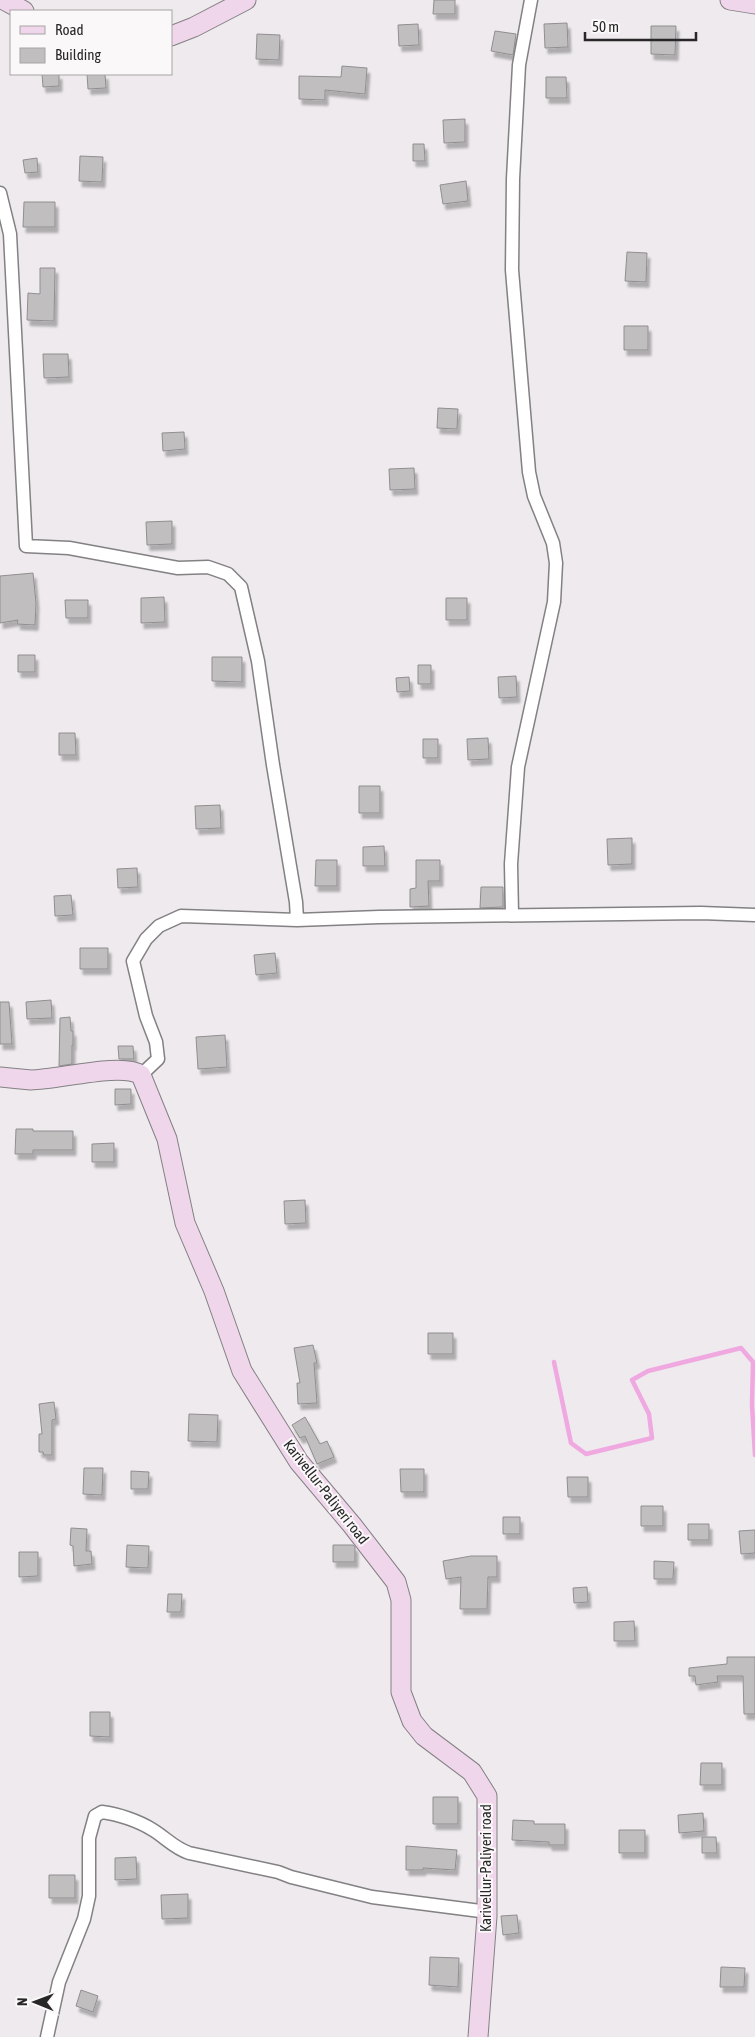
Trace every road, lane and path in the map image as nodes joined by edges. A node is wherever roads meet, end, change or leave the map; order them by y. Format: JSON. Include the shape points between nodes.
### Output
{"nodes":[{"id":1,"x":4,"y":0,"type":"edge"},
{"id":2,"x":246,"y":0,"type":"edge"},
{"id":3,"x":531,"y":0,"type":"edge"},
{"id":4,"x":730,"y":0,"type":"edge"},
{"id":5,"x":755,"y":4,"type":"edge"},
{"id":6,"x":22,"y":10,"type":"edge"},
{"id":7,"x":172,"y":36,"type":"edge"},
{"id":8,"x":0,"y":193,"type":"edge"},
{"id":9,"x":5,"y":243,"type":"edge"},
{"id":10,"x":512,"y":915,"type":"junction"},
{"id":11,"x":755,"y":916,"type":"edge"},
{"id":12,"x":297,"y":920,"type":"junction"},
{"id":13,"x":142,"y":1074,"type":"junction"},
{"id":14,"x":0,"y":1077,"type":"edge"},
{"id":15,"x":488,"y":1912,"type":"junction"},
{"id":16,"x":47,"y":2037,"type":"edge"},
{"id":17,"x":478,"y":2037,"type":"edge"}],
"edges":[{"from":1,"to":6,"type":"main road"},
{"from":2,"to":7,"type":"main road"},
{"from":3,"to":10,"type":"street","via":[[519,65],[512,270],[529,472],[534,496],[553,543],[556,564],[554,602],[518,767],[511,864]]},
{"from":4,"to":5,"type":"main road"},
{"from":8,"to":9,"type":"street"},
{"from":9,"to":12,"type":"street","via":[[26,546],[69,548],[178,568],[208,567],[228,574],[241,586],[258,661]]},
{"from":10,"to":11,"type":"street","via":[[701,913]]},
{"from":10,"to":12,"type":"street"},
{"from":12,"to":13,"type":"street","via":[[181,916],[159,926],[133,961],[158,1059]]},
{"from":13,"to":14,"type":"main road","via":[[135,1070],[32,1080]]},
{"from":13,"to":15,"type":"main road","name":"Karivellur-Paliyeri road","via":[[167,1138],[185,1223],[214,1291],[242,1371],[299,1462],[396,1582],[401,1600],[401,1692],[412,1721],[424,1736],[472,1772],[487,1796]]},
{"from":15,"to":16,"type":"street","via":[[372,1897],[189,1853],[179,1850],[143,1824],[102,1812],[95,1816],[90,1828],[89,1896],[84,1919],[59,1982]]},
{"from":15,"to":17,"type":"main road","name":"Karivellur-Paliyeri road"}]}
